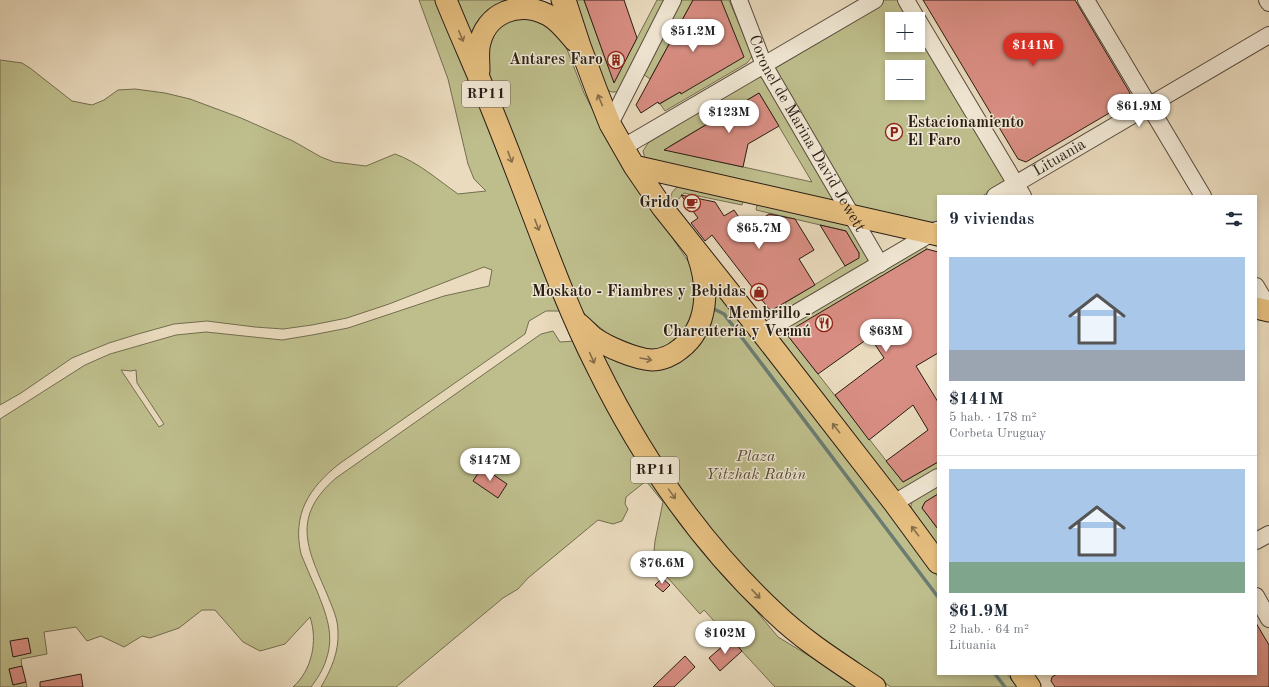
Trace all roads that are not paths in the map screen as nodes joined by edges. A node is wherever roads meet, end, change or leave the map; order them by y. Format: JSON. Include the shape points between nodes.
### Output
{"nodes":[{"id":1,"x":446,"y":0,"type":"edge"},
{"id":2,"x":673,"y":0,"type":"edge"},
{"id":3,"x":739,"y":0,"type":"edge"},
{"id":4,"x":875,"y":0,"type":"edge"},
{"id":5,"x":906,"y":0,"type":"edge"},
{"id":6,"x":1086,"y":0,"type":"edge"},
{"id":7,"x":1267,"y":0,"type":"edge"},
{"id":8,"x":564,"y":1,"type":"edge"},
{"id":9,"x":1269,"y":4,"type":"edge"},
{"id":10,"x":914,"y":12,"type":"edge"},
{"id":11,"x":925,"y":31,"type":"edge"},
{"id":12,"x":1269,"y":35,"type":"edge"},
{"id":13,"x":580,"y":46,"type":"junction"},
{"id":14,"x":764,"y":65,"type":"junction"},
{"id":15,"x":480,"y":80,"type":"junction"},
{"id":16,"x":1150,"y":106,"type":"junction"},
{"id":17,"x":610,"y":124,"type":"junction"},
{"id":18,"x":622,"y":148,"type":"junction"},
{"id":19,"x":634,"y":166,"type":"junction"},
{"id":20,"x":1020,"y":190,"type":"edge"},
{"id":21,"x":1000,"y":195,"type":"edge"},
{"id":22,"x":1202,"y":195,"type":"edge"},
{"id":23,"x":852,"y":216,"type":"junction"},
{"id":24,"x":936,"y":233,"type":"edge"},
{"id":25,"x":694,"y":247,"type":"junction"},
{"id":26,"x":880,"y":264,"type":"junction"},
{"id":27,"x":1259,"y":292,"type":"edge"},
{"id":28,"x":1269,"y":309,"type":"edge"},
{"id":29,"x":576,"y":321,"type":"junction"},
{"id":30,"x":762,"y":333,"type":"junction"},
{"id":31,"x":937,"y":478,"type":"edge"},
{"id":32,"x":894,"y":503,"type":"junction"},
{"id":33,"x":1269,"y":534,"type":"edge"},
{"id":34,"x":1257,"y":540,"type":"edge"},
{"id":35,"x":937,"y":562,"type":"edge"},
{"id":36,"x":1257,"y":598,"type":"edge"},
{"id":37,"x":1269,"y":619,"type":"edge"},
{"id":38,"x":875,"y":687,"type":"edge"}],
"edges":[{"from":1,"to":15,"type":"main road","number":"RP11","one_way":true},
{"from":2,"to":17,"type":"street"},
{"from":3,"to":14,"type":"street","name":"Coronel de Marina David Jewett"},
{"from":4,"to":14,"type":"street"},
{"from":5,"to":10,"type":"street"},
{"from":6,"to":16,"type":"street"},
{"from":7,"to":9,"type":"street"},
{"from":8,"to":13,"type":"main road"},
{"from":11,"to":20,"type":"street"},
{"from":12,"to":16,"type":"street","name":"Lituania"},
{"from":13,"to":15,"type":"main road","via":[[549,15],[526,9],[505,11],[495,17],[482,36],[478,58]]},
{"from":17,"to":13,"type":"main road","one_way":true},
{"from":14,"to":18,"type":"street"},
{"from":14,"to":23,"type":"street","name":"Coronel de Marina David Jewett"},
{"from":15,"to":29,"type":"main road","number":"RP11","one_way":true},
{"from":16,"to":20,"type":"street","name":"Lituania"},
{"from":16,"to":22,"type":"street"},
{"from":17,"to":18,"type":"main road"},
{"from":18,"to":19,"type":"main road"},
{"from":19,"to":23,"type":"main road"},
{"from":19,"to":25,"type":"main road"},
{"from":20,"to":21,"type":"street","name":"Lituania"},
{"from":23,"to":24,"type":"main road"},
{"from":23,"to":26,"type":"street","name":"Coronel de Marina David Jewett"},
{"from":24,"to":26,"type":"street"},
{"from":29,"to":25,"type":"main road","one_way":true,"via":[[593,337],[631,355],[654,360],[675,353],[691,339],[704,306],[703,272]]},
{"from":25,"to":30,"type":"main road"},
{"from":26,"to":30,"type":"street"},
{"from":27,"to":28,"type":"main road"},
{"from":29,"to":38,"type":"main road","number":"RP11","one_way":true,"via":[[595,365],[633,434],[684,511],[720,555],[776,614],[822,652]]},
{"from":32,"to":30,"type":"main road","one_way":true},
{"from":31,"to":32,"type":"street"},
{"from":35,"to":32,"type":"main road","one_way":true},
{"from":33,"to":34,"type":"street"},
{"from":36,"to":37,"type":"street"}]}
